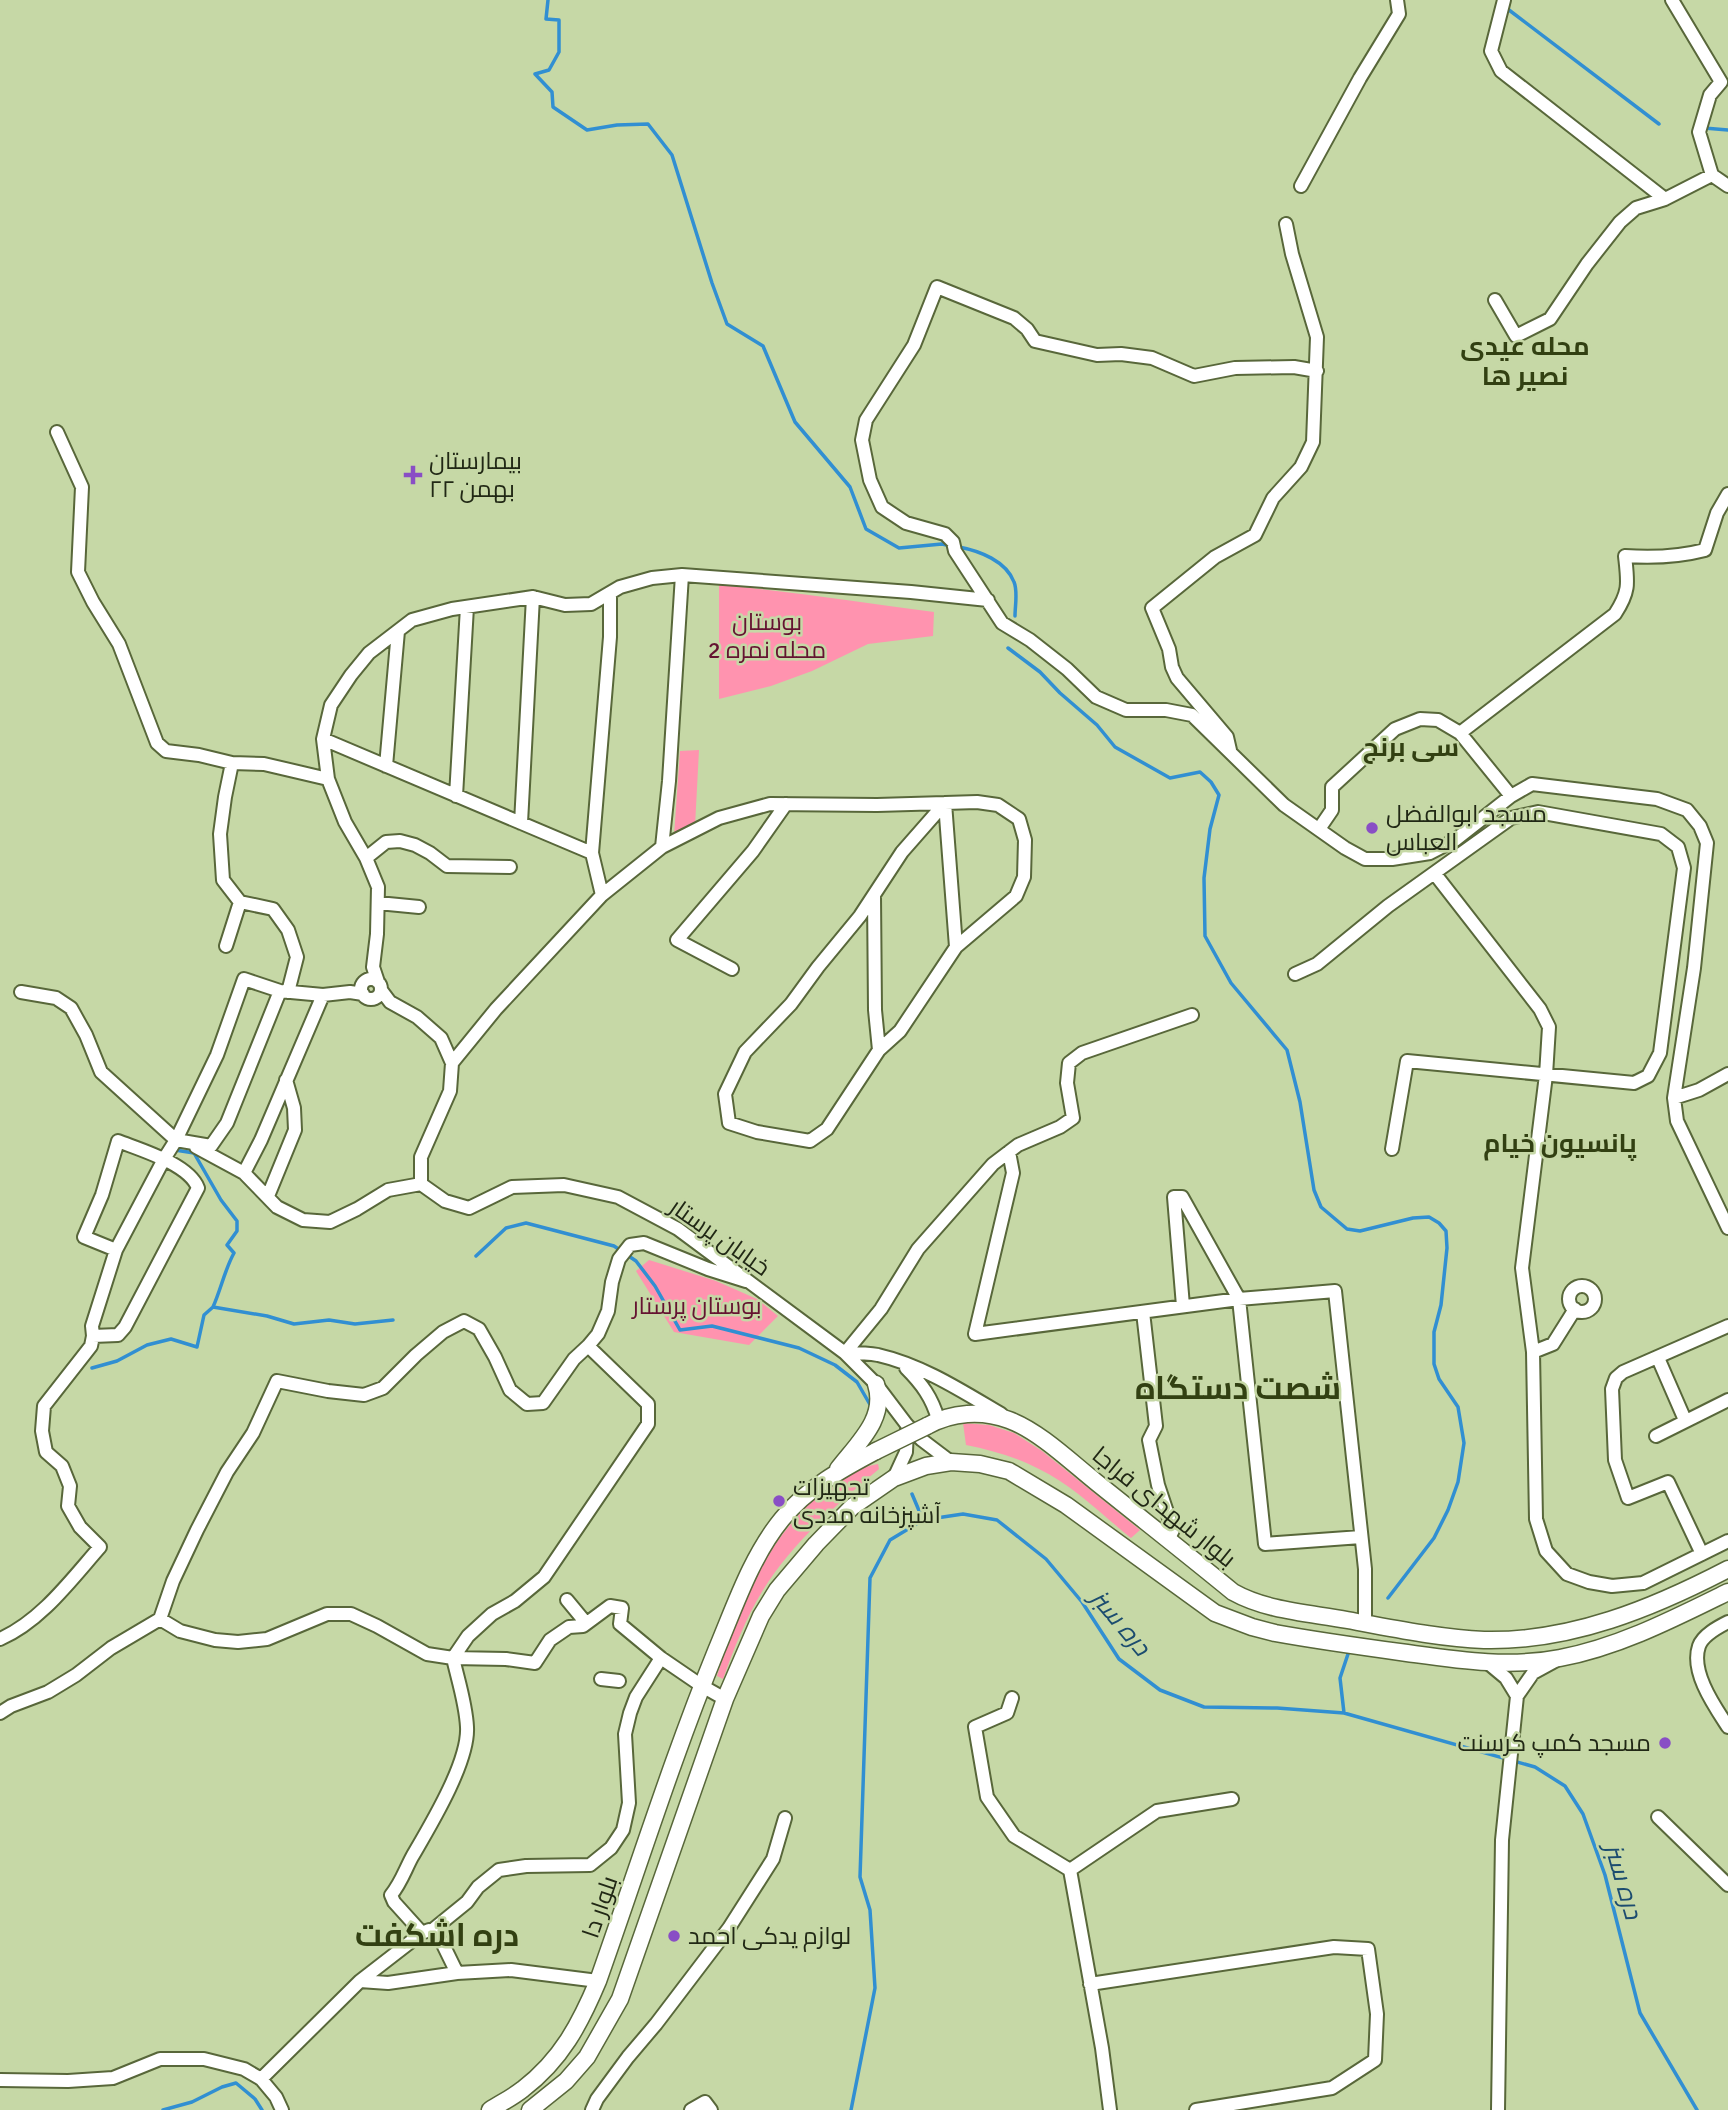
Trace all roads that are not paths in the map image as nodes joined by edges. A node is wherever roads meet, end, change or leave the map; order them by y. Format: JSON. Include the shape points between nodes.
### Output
{"nodes":[{"id":1,"x":1397,"y":0,"type":"edge"},
{"id":2,"x":1504,"y":0,"type":"edge"},
{"id":3,"x":1672,"y":0,"type":"edge"},
{"id":4,"x":1712,"y":174,"type":"junction"},
{"id":5,"x":1301,"y":186,"type":"dead end"},
{"id":6,"x":1728,"y":186,"type":"edge"},
{"id":7,"x":1665,"y":199,"type":"junction"},
{"id":8,"x":1286,"y":224,"type":"dead end"},
{"id":9,"x":1495,"y":300,"type":"dead end"},
{"id":10,"x":1317,"y":371,"type":"junction"},
{"id":11,"x":57,"y":432,"type":"dead end"},
{"id":12,"x":1728,"y":494,"type":"edge"},
{"id":13,"x":682,"y":575,"type":"junction"},
{"id":14,"x":610,"y":593,"type":"junction"},
{"id":15,"x":533,"y":597,"type":"junction"},
{"id":16,"x":988,"y":600,"type":"junction"},
{"id":17,"x":467,"y":607,"type":"junction"},
{"id":18,"x":398,"y":631,"type":"junction"},
{"id":19,"x":1460,"y":733,"type":"junction"},
{"id":20,"x":323,"y":739,"type":"junction"},
{"id":21,"x":1231,"y":753,"type":"junction"},
{"id":22,"x":232,"y":763,"type":"junction"},
{"id":23,"x":386,"y":766,"type":"junction"},
{"id":24,"x":328,"y":779,"type":"junction"},
{"id":25,"x":456,"y":796,"type":"junction"},
{"id":26,"x":1511,"y":796,"type":"junction"},
{"id":27,"x":945,"y":803,"type":"junction"},
{"id":28,"x":786,"y":804,"type":"junction"},
{"id":29,"x":521,"y":823,"type":"junction"},
{"id":30,"x":1319,"y":830,"type":"junction"},
{"id":31,"x":662,"y":847,"type":"junction"},
{"id":32,"x":592,"y":853,"type":"junction"},
{"id":33,"x":366,"y":858,"type":"junction"},
{"id":34,"x":510,"y":867,"type":"dead end"},
{"id":35,"x":1435,"y":874,"type":"junction"},
{"id":36,"x":602,"y":895,"type":"junction"},
{"id":37,"x":873,"y":896,"type":"junction"},
{"id":38,"x":240,"y":902,"type":"junction"},
{"id":39,"x":378,"y":902,"type":"junction"},
{"id":40,"x":419,"y":907,"type":"dead end"},
{"id":41,"x":226,"y":946,"type":"dead end"},
{"id":42,"x":956,"y":947,"type":"junction"},
{"id":43,"x":732,"y":969,"type":"dead end"},
{"id":44,"x":1295,"y":975,"type":"dead end"},
{"id":45,"x":368,"y":990,"type":"junction"},
{"id":46,"x":284,"y":991,"type":"junction"},
{"id":47,"x":21,"y":992,"type":"dead end"},
{"id":48,"x":323,"y":995,"type":"junction"},
{"id":49,"x":1192,"y":1015,"type":"dead end"},
{"id":50,"x":879,"y":1050,"type":"junction"},
{"id":51,"x":452,"y":1063,"type":"junction"},
{"id":52,"x":1728,"y":1074,"type":"edge"},
{"id":53,"x":1546,"y":1075,"type":"junction"},
{"id":54,"x":286,"y":1080,"type":"junction"},
{"id":55,"x":1674,"y":1098,"type":"junction"},
{"id":56,"x":181,"y":1141,"type":"junction"},
{"id":57,"x":1392,"y":1149,"type":"dead end"},
{"id":58,"x":1009,"y":1152,"type":"junction"},
{"id":59,"x":164,"y":1159,"type":"junction"},
{"id":60,"x":244,"y":1173,"type":"junction"},
{"id":61,"x":421,"y":1184,"type":"junction"},
{"id":62,"x":268,"y":1196,"type":"junction"},
{"id":63,"x":1728,"y":1228,"type":"edge"},
{"id":64,"x":117,"y":1250,"type":"junction"},
{"id":65,"x":746,"y":1281,"type":"junction"},
{"id":66,"x":1239,"y":1299,"type":"junction"},
{"id":67,"x":1183,"y":1306,"type":"junction"},
{"id":68,"x":1575,"y":1309,"type":"dead end"},
{"id":69,"x":1143,"y":1312,"type":"junction"},
{"id":70,"x":1728,"y":1326,"type":"edge"},
{"id":71,"x":93,"y":1336,"type":"junction"},
{"id":72,"x":588,"y":1346,"type":"junction"},
{"id":73,"x":1533,"y":1352,"type":"junction"},
{"id":74,"x":845,"y":1353,"type":"junction"},
{"id":75,"x":1658,"y":1358,"type":"junction"},
{"id":76,"x":901,"y":1362,"type":"junction"},
{"id":77,"x":876,"y":1384,"type":"junction"},
{"id":78,"x":1728,"y":1400,"type":"edge"},
{"id":79,"x":1010,"y":1420,"type":"junction"},
{"id":80,"x":1685,"y":1420,"type":"junction"},
{"id":81,"x":921,"y":1425,"type":"junction"},
{"id":82,"x":1656,"y":1436,"type":"dead end"},
{"id":83,"x":951,"y":1462,"type":"junction"},
{"id":84,"x":832,"y":1476,"type":"junction"},
{"id":85,"x":894,"y":1478,"type":"junction"},
{"id":86,"x":1361,"y":1537,"type":"junction"},
{"id":87,"x":1168,"y":1540,"type":"junction"},
{"id":88,"x":1728,"y":1541,"type":"edge"},
{"id":89,"x":1702,"y":1555,"type":"junction"},
{"id":90,"x":1728,"y":1569,"type":"edge"},
{"id":91,"x":1728,"y":1592,"type":"edge"},
{"id":92,"x":567,"y":1600,"type":"dead end"},
{"id":93,"x":160,"y":1619,"type":"junction"},
{"id":94,"x":1728,"y":1622,"type":"edge"},
{"id":95,"x":586,"y":1623,"type":"junction"},
{"id":96,"x":1365,"y":1624,"type":"junction"},
{"id":97,"x":0,"y":1639,"type":"edge"},
{"id":98,"x":453,"y":1658,"type":"junction"},
{"id":99,"x":661,"y":1658,"type":"junction"},
{"id":100,"x":1560,"y":1658,"type":"junction"},
{"id":101,"x":1488,"y":1662,"type":"junction"},
{"id":102,"x":601,"y":1679,"type":"dead end"},
{"id":103,"x":619,"y":1681,"type":"dead end"},
{"id":104,"x":702,"y":1686,"type":"junction"},
{"id":105,"x":1517,"y":1696,"type":"junction"},
{"id":106,"x":1012,"y":1698,"type":"dead end"},
{"id":107,"x":725,"y":1699,"type":"junction"},
{"id":108,"x":0,"y":1713,"type":"edge"},
{"id":109,"x":1728,"y":1727,"type":"edge"},
{"id":110,"x":1231,"y":1799,"type":"dead end"},
{"id":111,"x":1658,"y":1817,"type":"dead end"},
{"id":112,"x":785,"y":1818,"type":"dead end"},
{"id":113,"x":1070,"y":1870,"type":"junction"},
{"id":114,"x":1728,"y":1885,"type":"edge"},
{"id":115,"x":435,"y":1928,"type":"junction"},
{"id":116,"x":422,"y":1933,"type":"junction"},
{"id":117,"x":457,"y":1973,"type":"junction"},
{"id":118,"x":359,"y":1981,"type":"junction"},
{"id":119,"x":598,"y":1981,"type":"junction"},
{"id":120,"x":1090,"y":1984,"type":"junction"},
{"id":121,"x":261,"y":2079,"type":"junction"},
{"id":122,"x":0,"y":2080,"type":"edge"},
{"id":123,"x":538,"y":2108,"type":"edge"},
{"id":124,"x":282,"y":2110,"type":"edge"},
{"id":125,"x":490,"y":2110,"type":"edge"},
{"id":126,"x":592,"y":2110,"type":"edge"},
{"id":127,"x":691,"y":2110,"type":"edge"},
{"id":128,"x":710,"y":2110,"type":"edge"},
{"id":129,"x":1110,"y":2110,"type":"edge"},
{"id":130,"x":1196,"y":2110,"type":"edge"},
{"id":131,"x":1498,"y":2110,"type":"edge"}],
"edges":[{"from":1,"to":5,"type":"street","via":[[1399,14]]},
{"from":2,"to":7,"type":"street","via":[[1491,51],[1501,71]]},
{"from":3,"to":4,"type":"street","via":[[1721,82],[1710,95],[1699,132]]},
{"from":4,"to":6,"type":"street"},
{"from":4,"to":7,"type":"street"},
{"from":7,"to":9,"type":"street","via":[[1636,208],[1620,222],[1550,319],[1516,336]]},
{"from":8,"to":10,"type":"street","via":[[1317,337]]},
{"from":10,"to":16,"type":"street","via":[[1235,368],[1194,376],[1152,358],[1097,355],[1035,341],[1014,318],[937,287],[914,345],[866,420],[862,440],[870,480],[882,507],[906,523],[945,534]]},
{"from":10,"to":21,"type":"street","via":[[1314,442],[1273,498],[1255,535],[1214,556],[1152,608],[1177,678],[1227,737]]},
{"from":11,"to":22,"type":"street","via":[[82,487],[78,572],[119,644],[157,743],[166,751]]},
{"from":12,"to":19,"type":"street","via":[[1705,550],[1657,558],[1625,556],[1626,597],[1615,614]]},
{"from":13,"to":14,"type":"street","via":[[653,578]]},
{"from":13,"to":16,"type":"street"},
{"from":13,"to":31,"type":"street"},
{"from":14,"to":15,"type":"street","via":[[591,604],[565,605]]},
{"from":14,"to":32,"type":"street"},
{"from":15,"to":17,"type":"street"},
{"from":15,"to":29,"type":"street"},
{"from":16,"to":21,"type":"street","via":[[1002,623],[1067,669],[1096,697],[1126,710],[1192,715]]},
{"from":17,"to":18,"type":"street","via":[[412,620]]},
{"from":17,"to":25,"type":"street"},
{"from":18,"to":20,"type":"street","via":[[369,653],[351,675],[331,705]]},
{"from":18,"to":23,"type":"street"},
{"from":19,"to":26,"type":"street"},
{"from":19,"to":30,"type":"street","via":[[1438,720],[1420,719],[1395,729],[1332,787],[1332,810]]},
{"from":20,"to":23,"type":"street"},
{"from":20,"to":24,"type":"street"},
{"from":21,"to":30,"type":"street","via":[[1284,805]]},
{"from":22,"to":24,"type":"street","via":[[264,764]]},
{"from":22,"to":38,"type":"street","via":[[220,834],[223,880]]},
{"from":23,"to":25,"type":"street"},
{"from":24,"to":33,"type":"street"},
{"from":25,"to":29,"type":"street"},
{"from":26,"to":30,"type":"street","via":[[1455,840],[1430,853],[1365,859]]},
{"from":26,"to":55,"type":"street","via":[[1532,784],[1657,799],[1687,810],[1700,826],[1707,843]]},
{"from":27,"to":28,"type":"street"},
{"from":27,"to":37,"type":"street","via":[[902,852]]},
{"from":27,"to":42,"type":"street"},
{"from":27,"to":42,"type":"street","via":[[998,805],[1019,819],[1025,840],[1024,877],[1016,896]]},
{"from":28,"to":31,"type":"street","via":[[719,818]]},
{"from":28,"to":43,"type":"street","via":[[753,851],[677,940]]},
{"from":29,"to":32,"type":"street"},
{"from":31,"to":36,"type":"street"},
{"from":32,"to":36,"type":"street"},
{"from":33,"to":34,"type":"street","via":[[386,842],[400,841],[447,866]]},
{"from":33,"to":39,"type":"street","via":[[378,887]]},
{"from":35,"to":44,"type":"street","via":[[1317,964]]},
{"from":35,"to":53,"type":"street","via":[[1540,1009],[1549,1027]]},
{"from":35,"to":53,"type":"street","via":[[1511,818],[1538,812],[1661,834],[1678,847],[1684,868],[1676,941],[1660,1053],[1648,1076],[1634,1083]]},
{"from":36,"to":51,"type":"street"},
{"from":37,"to":50,"type":"street"},
{"from":37,"to":50,"type":"street","via":[[791,1004],[745,1052],[724,1094],[729,1123],[810,1141],[827,1129]]},
{"from":38,"to":41,"type":"street"},
{"from":38,"to":46,"type":"street","via":[[273,909],[288,930],[297,957]]},
{"from":39,"to":40,"type":"street"},
{"from":39,"to":45,"type":"street"},
{"from":42,"to":50,"type":"street","via":[[900,1031]]},
{"from":45,"to":48,"type":"street"},
{"from":45,"to":51,"type":"street","via":[[417,1017],[441,1038]]},
{"from":46,"to":48,"type":"street"},
{"from":46,"to":56,"type":"street","via":[[227,1123],[211,1146]]},
{"from":46,"to":56,"type":"street","via":[[244,979]]},
{"from":47,"to":56,"type":"street","via":[[56,998],[71,1008],[101,1072]]},
{"from":48,"to":54,"type":"street"},
{"from":49,"to":58,"type":"street","via":[[1082,1053],[1069,1063],[1073,1118]]},
{"from":51,"to":61,"type":"street","via":[[450,1091],[421,1157]]},
{"from":52,"to":55,"type":"street"},
{"from":53,"to":57,"type":"street","via":[[1407,1061]]},
{"from":53,"to":73,"type":"street","via":[[1522,1268]]},
{"from":54,"to":60,"type":"street"},
{"from":54,"to":62,"type":"street","via":[[295,1130]]},
{"from":55,"to":63,"type":"street","via":[[1676,1121]]},
{"from":56,"to":59,"type":"street"},
{"from":56,"to":60,"type":"street"},
{"from":58,"to":69,"type":"street","via":[[1013,1173],[975,1334]]},
{"from":58,"to":74,"type":"street","via":[[918,1249],[881,1309]]},
{"from":59,"to":64,"type":"street"},
{"from":59,"to":64,"type":"street","via":[[118,1141],[84,1237]]},
{"from":59,"to":71,"type":"street","via":[[195,1179],[195,1197],[125,1327],[118,1335]]},
{"from":60,"to":62,"type":"street"},
{"from":61,"to":62,"type":"street","via":[[388,1190],[330,1222],[303,1220],[276,1207]]},
{"from":61,"to":65,"type":"street","name":"خیابان پرستار","via":[[445,1201],[470,1208],[512,1187],[564,1185],[618,1197],[678,1229]]},
{"from":64,"to":71,"type":"street","via":[[92,1326]]},
{"from":65,"to":72,"type":"street","via":[[644,1243],[629,1245],[612,1282],[608,1311]]},
{"from":65,"to":74,"type":"street","name":"خیابان پرستار"},
{"from":66,"to":67,"type":"street"},
{"from":66,"to":67,"type":"street","via":[[1182,1197],[1174,1197]]},
{"from":66,"to":86,"type":"street","via":[[1265,1544]]},
{"from":66,"to":86,"type":"street","via":[[1335,1290]]},
{"from":67,"to":69,"type":"street"},
{"from":68,"to":73,"type":"street","via":[[1553,1344]]},
{"from":69,"to":87,"type":"street","via":[[1156,1426],[1149,1440],[1172,1530]]},
{"from":70,"to":75,"type":"street"},
{"from":71,"to":97,"type":"street","via":[[91,1346],[44,1406],[42,1431],[46,1452],[62,1466],[70,1486],[68,1506],[100,1547],[41,1612]]},
{"from":72,"to":93,"type":"street","via":[[543,1403],[527,1404],[510,1390],[479,1329],[464,1321],[443,1332],[383,1388],[363,1395],[277,1381],[197,1530]]},
{"from":72,"to":98,"type":"street","via":[[648,1404],[648,1424],[544,1577],[492,1614]]},
{"from":73,"to":89,"type":"street","via":[[1536,1519],[1546,1551],[1567,1574],[1612,1586],[1643,1583]]},
{"from":74,"to":76,"type":"street"},
{"from":74,"to":77,"type":"street","name":"خیابان پرستار"},
{"from":75,"to":80,"type":"street"},
{"from":75,"to":89,"type":"street","via":[[1616,1378],[1612,1389],[1615,1460],[1628,1498],[1668,1482]]},
{"from":76,"to":79,"type":"street"},
{"from":76,"to":81,"type":"street","via":[[932,1399]]},
{"from":77,"to":81,"type":"street","name":"خیابان پرستار"},
{"from":77,"to":84,"type":"main road","via":[[880,1398],[875,1420]]},
{"from":78,"to":80,"type":"street"},
{"from":79,"to":81,"type":"main road","name":"بلوار شهدای فراجا","via":[[963,1413]]},
{"from":79,"to":87,"type":"main road","name":"بلوار شهدای فراجا","via":[[1046,1441]]},
{"from":80,"to":82,"type":"street"},
{"from":81,"to":83,"type":"street","via":[[928,1445]]},
{"from":81,"to":84,"type":"main road","name":"بلوار شهدای فراجا","bridge":true},
{"from":81,"to":85,"type":"street"},
{"from":83,"to":85,"type":"main road"},
{"from":83,"to":101,"type":"main road","via":[[1009,1471],[1038,1487],[1186,1594],[1233,1620],[1288,1636]]},
{"from":84,"to":104,"type":"main road","name":"بلوار شهدای فراجا","via":[[782,1518],[763,1547]]},
{"from":85,"to":107,"type":"main road","via":[[852,1507],[777,1590]]},
{"from":86,"to":96,"type":"street"},
{"from":87,"to":96,"type":"main road","name":"بلوار شهدای فراجا","via":[[1247,1600]]},
{"from":88,"to":89,"type":"street"},
{"from":90,"to":96,"type":"main road","name":"بلوار شهدای فراجا","via":[[1623,1617],[1542,1636],[1485,1640]]},
{"from":91,"to":100,"type":"main road","via":[[1664,1623]]},
{"from":92,"to":95,"type":"street"},
{"from":93,"to":98,"type":"street","via":[[180,1631],[238,1642],[267,1639],[327,1614],[351,1614],[427,1654]]},
{"from":93,"to":108,"type":"street","via":[[48,1692]]},
{"from":94,"to":109,"type":"street","via":[[1712,1630],[1699,1645],[1698,1666],[1707,1695]]},
{"from":95,"to":98,"type":"street","via":[[569,1627],[550,1640],[534,1663]]},
{"from":95,"to":99,"type":"street","via":[[610,1606],[622,1608],[620,1624]]},
{"from":98,"to":116,"type":"street","via":[[467,1727],[465,1746],[432,1824],[391,1895]]},
{"from":99,"to":104,"type":"street"},
{"from":99,"to":115,"type":"street","via":[[630,1713],[625,1734],[629,1803],[623,1830],[611,1848],[590,1865],[499,1870]]},
{"from":100,"to":101,"type":"main road"},
{"from":100,"to":105,"type":"street","via":[[1533,1674]]},
{"from":101,"to":105,"type":"street"},
{"from":102,"to":103,"type":"street"},
{"from":104,"to":107,"type":"street"},
{"from":104,"to":119,"type":"main road","name":"بلوار دا"},
{"from":105,"to":131,"type":"street","via":[[1502,1840]]},
{"from":106,"to":113,"type":"street","via":[[1007,1713],[975,1727],[987,1797],[1014,1836]]},
{"from":107,"to":123,"type":"main road","name":"بلوار دا","via":[[620,2000],[587,2057]]},
{"from":110,"to":113,"type":"street","via":[[1157,1811]]},
{"from":111,"to":114,"type":"street"},
{"from":112,"to":126,"type":"street","via":[[773,1859],[729,1928]]},
{"from":113,"to":120,"type":"street"},
{"from":115,"to":116,"type":"street"},
{"from":115,"to":117,"type":"street"},
{"from":116,"to":118,"type":"street"},
{"from":117,"to":118,"type":"street","via":[[387,1983]]},
{"from":117,"to":119,"type":"street","via":[[511,1970]]},
{"from":118,"to":121,"type":"street"},
{"from":119,"to":125,"type":"main road","name":"بلوار دا","via":[[583,2017],[545,2070]]},
{"from":120,"to":129,"type":"street"},
{"from":120,"to":130,"type":"street","via":[[1334,1947],[1368,1949],[1377,2014],[1374,2060],[1332,2088]]},
{"from":121,"to":122,"type":"street","via":[[244,2069],[204,2059],[160,2059],[113,2078]]},
{"from":121,"to":124,"type":"street"},
{"from":127,"to":128,"type":"street","via":[[705,2102]]}]}
